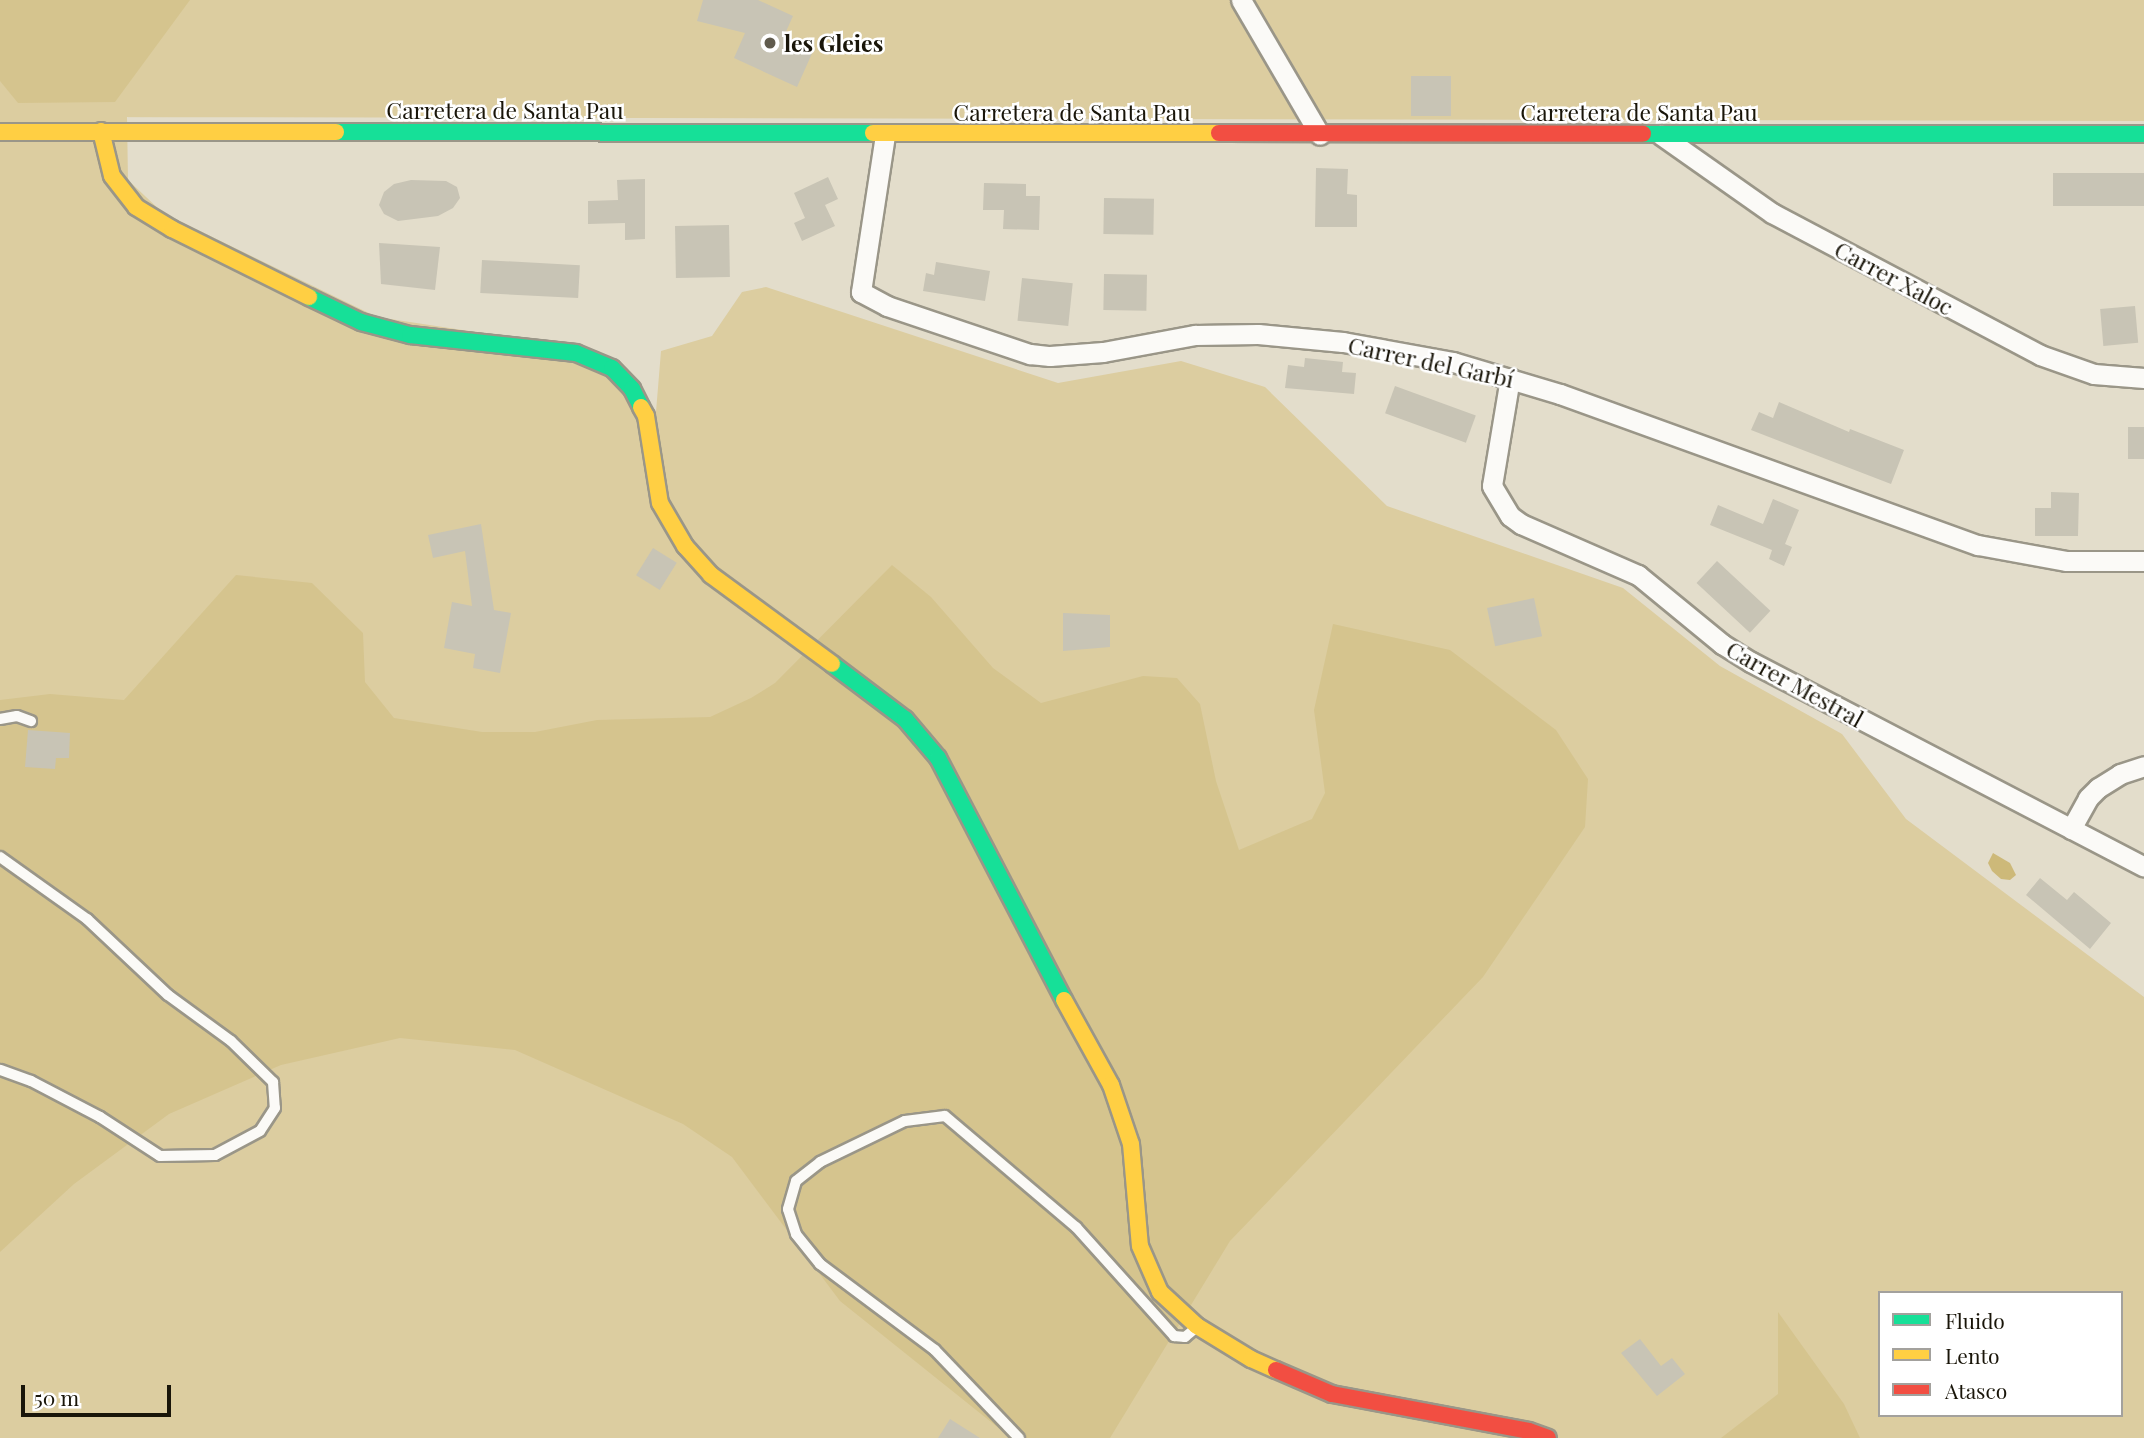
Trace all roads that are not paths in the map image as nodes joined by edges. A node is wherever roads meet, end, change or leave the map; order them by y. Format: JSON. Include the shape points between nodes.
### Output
{"nodes":[{"id":1,"x":1241,"y":0,"type":"edge"},
{"id":2,"x":101,"y":131,"type":"junction"},
{"id":3,"x":0,"y":132,"type":"edge"},
{"id":4,"x":2144,"y":134,"type":"edge"},
{"id":5,"x":885,"y":135,"type":"junction"},
{"id":6,"x":1320,"y":135,"type":"junction"},
{"id":7,"x":1661,"y":135,"type":"junction"},
{"id":8,"x":1510,"y":377,"type":"junction"},
{"id":9,"x":2144,"y":378,"type":"edge"},
{"id":10,"x":2144,"y":561,"type":"edge"},
{"id":11,"x":0,"y":719,"type":"edge"},
{"id":12,"x":31,"y":722,"type":"dead end"},
{"id":13,"x":2144,"y":766,"type":"edge"},
{"id":14,"x":2071,"y":830,"type":"junction"},
{"id":15,"x":0,"y":857,"type":"edge"},
{"id":16,"x":2144,"y":867,"type":"edge"},
{"id":17,"x":0,"y":1070,"type":"edge"},
{"id":18,"x":1197,"y":1326,"type":"junction"},
{"id":19,"x":1019,"y":1438,"type":"edge"},
{"id":20,"x":1548,"y":1438,"type":"edge"}],
"edges":[{"from":1,"to":6,"type":"street"},
{"from":2,"to":3,"type":"main road","name":"Carretera de Santa Pau"},
{"from":2,"to":5,"type":"main road","name":"Carretera de Santa Pau"},
{"from":2,"to":18,"type":"main road","via":[[112,176],[136,207],[361,322],[410,335],[576,354],[612,368],[632,389],[646,416],[660,503],[685,546],[745,602],[905,719],[938,758],[1017,916],[1111,1085],[1131,1144],[1140,1246],[1160,1292]]},
{"from":4,"to":7,"type":"main road","name":"Carretera de Santa Pau"},
{"from":5,"to":6,"type":"main road","name":"Carretera de Santa Pau"},
{"from":5,"to":8,"type":"street","name":"Carrer del Garbí","via":[[861,292],[887,306],[1040,355],[1103,352],[1195,335],[1258,334],[1356,345]]},
{"from":6,"to":7,"type":"main road","name":"Carretera de Santa Pau"},
{"from":7,"to":9,"type":"street","name":"Carrer Xaloc","via":[[1772,213],[2040,355],[2094,374]]},
{"from":8,"to":10,"type":"street","name":"Carrer del Garbí","via":[[1978,545],[2066,561]]},
{"from":8,"to":14,"type":"street","name":"Carrer Mestral","via":[[1492,486],[1510,516],[1627,569],[1737,654]]},
{"from":11,"to":12,"type":"lane","via":[[17,716]]},
{"from":13,"to":14,"type":"street","via":[[2098,788]]},
{"from":14,"to":16,"type":"street","name":"Carrer Mestral"},
{"from":15,"to":17,"type":"lane","via":[[87,919],[168,995],[231,1041],[273,1082],[275,1108],[260,1131],[215,1156],[160,1156],[100,1117]]},
{"from":18,"to":19,"type":"lane","via":[[1185,1337],[1174,1336],[1076,1227],[945,1116],[905,1121],[820,1162],[796,1181],[788,1209],[796,1234],[820,1264],[935,1350]]},
{"from":18,"to":20,"type":"main road","via":[[1251,1359],[1332,1394]]}]}
